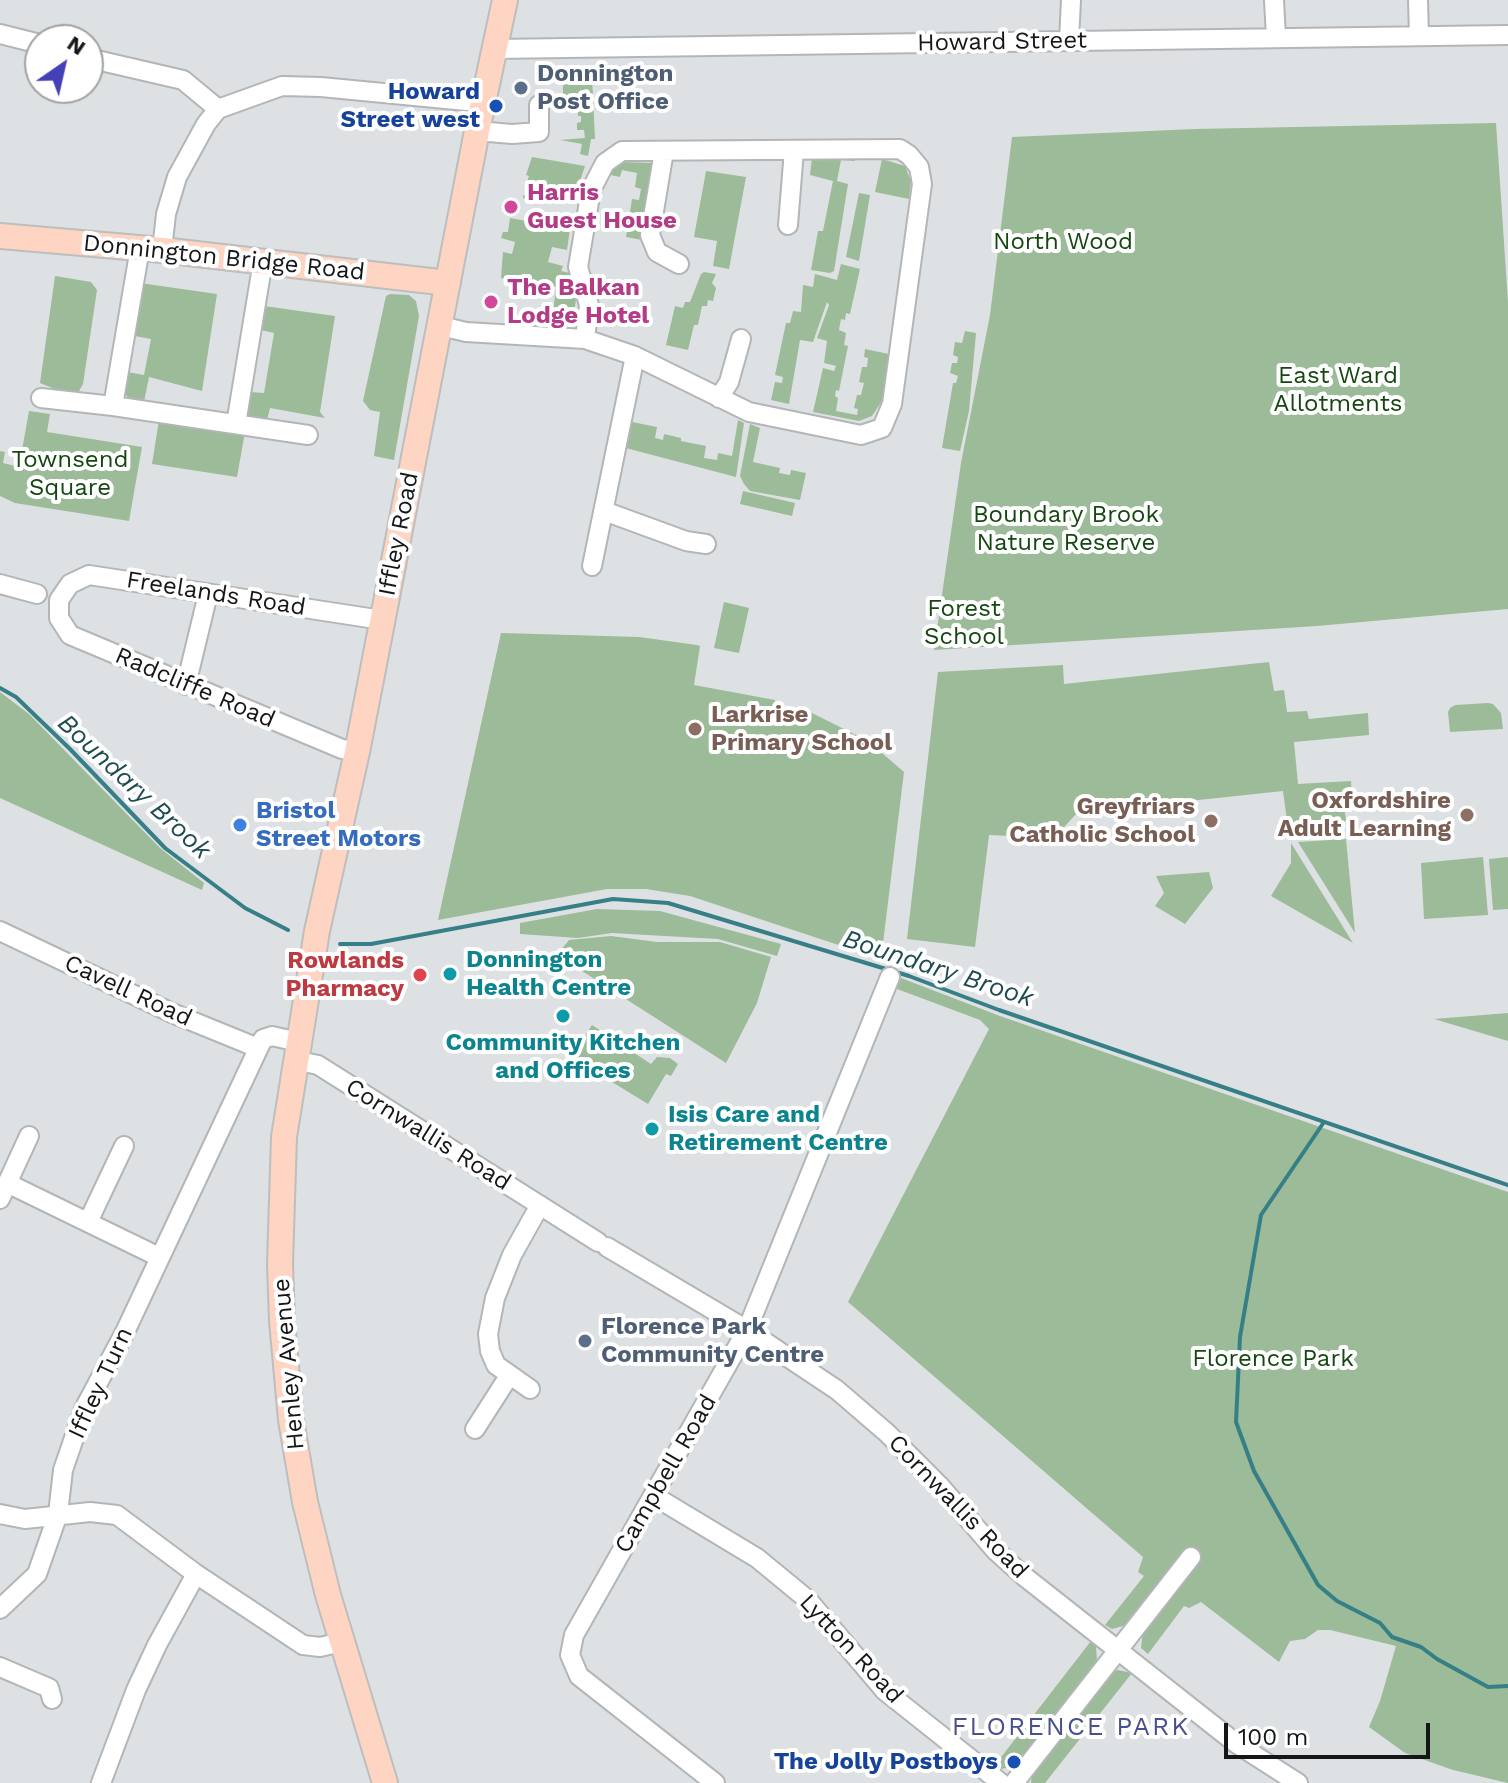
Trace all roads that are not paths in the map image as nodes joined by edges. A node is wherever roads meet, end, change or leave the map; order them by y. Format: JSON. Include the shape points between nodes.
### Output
{"nodes":[{"id":1,"x":505,"y":0,"type":"edge"},
{"id":2,"x":1071,"y":0,"type":"edge"},
{"id":3,"x":1274,"y":0,"type":"edge"},
{"id":4,"x":1418,"y":0,"type":"edge"},
{"id":5,"x":0,"y":34,"type":"edge"},
{"id":6,"x":1508,"y":35,"type":"edge"},
{"id":7,"x":1419,"y":36,"type":"junction"},
{"id":8,"x":1276,"y":38,"type":"junction"},
{"id":9,"x":24,"y":40,"type":"edge"},
{"id":10,"x":1069,"y":41,"type":"junction"},
{"id":11,"x":495,"y":49,"type":"junction"},
{"id":12,"x":104,"y":63,"type":"edge"},
{"id":13,"x":466,"y":101,"type":"dead end"},
{"id":14,"x":539,"y":105,"type":"dead end"},
{"id":15,"x":218,"y":109,"type":"junction"},
{"id":16,"x":477,"y":131,"type":"junction"},
{"id":17,"x":794,"y":150,"type":"junction"},
{"id":18,"x":664,"y":151,"type":"junction"},
{"id":19,"x":788,"y":225,"type":"dead end"},
{"id":20,"x":0,"y":236,"type":"edge"},
{"id":21,"x":151,"y":249,"type":"junction"},
{"id":22,"x":263,"y":261,"type":"junction"},
{"id":23,"x":679,"y":264,"type":"dead end"},
{"id":24,"x":448,"y":283,"type":"junction"},
{"id":25,"x":441,"y":326,"type":"junction"},
{"id":26,"x":585,"y":339,"type":"junction"},
{"id":27,"x":741,"y":339,"type":"dead end"},
{"id":28,"x":635,"y":356,"type":"junction"},
{"id":29,"x":41,"y":398,"type":"dead end"},
{"id":30,"x":719,"y":398,"type":"junction"},
{"id":31,"x":113,"y":406,"type":"junction"},
{"id":32,"x":236,"y":424,"type":"junction"},
{"id":33,"x":308,"y":435,"type":"dead end"},
{"id":34,"x":604,"y":511,"type":"junction"},
{"id":35,"x":706,"y":544,"type":"dead end"},
{"id":36,"x":592,"y":566,"type":"dead end"},
{"id":37,"x":0,"y":584,"type":"edge"},
{"id":38,"x":37,"y":594,"type":"dead end"},
{"id":39,"x":208,"y":594,"type":"junction"},
{"id":40,"x":59,"y":600,"type":"joint"},
{"id":41,"x":382,"y":620,"type":"junction"},
{"id":42,"x":186,"y":685,"type":"junction"},
{"id":43,"x":357,"y":752,"type":"junction"},
{"id":44,"x":0,"y":931,"type":"edge"},
{"id":45,"x":316,"y":936,"type":"joint"},
{"id":46,"x":890,"y":977,"type":"dead end"},
{"id":47,"x":258,"y":1048,"type":"junction"},
{"id":48,"x":297,"y":1051,"type":"junction"},
{"id":49,"x":29,"y":1136,"type":"dead end"},
{"id":50,"x":124,"y":1146,"type":"dead end"},
{"id":51,"x":4,"y":1191,"type":"edge"},
{"id":52,"x":540,"y":1205,"type":"junction"},
{"id":53,"x":88,"y":1222,"type":"junction"},
{"id":54,"x":159,"y":1257,"type":"junction"},
{"id":55,"x":747,"y":1330,"type":"junction"},
{"id":56,"x":509,"y":1376,"type":"junction"},
{"id":57,"x":530,"y":1389,"type":"dead end"},
{"id":58,"x":475,"y":1429,"type":"dead end"},
{"id":59,"x":654,"y":1496,"type":"junction"},
{"id":60,"x":0,"y":1514,"type":"edge"},
{"id":61,"x":58,"y":1514,"type":"junction"},
{"id":62,"x":1191,"y":1557,"type":"dead end"},
{"id":63,"x":196,"y":1574,"type":"junction"},
{"id":64,"x":0,"y":1609,"type":"edge"},
{"id":65,"x":342,"y":1642,"type":"junction"},
{"id":66,"x":1118,"y":1651,"type":"junction"},
{"id":67,"x":0,"y":1667,"type":"edge"},
{"id":68,"x":52,"y":1699,"type":"dead end"},
{"id":69,"x":101,"y":1783,"type":"edge"},
{"id":70,"x":385,"y":1783,"type":"edge"},
{"id":71,"x":715,"y":1783,"type":"edge"},
{"id":72,"x":1001,"y":1783,"type":"edge"},
{"id":73,"x":1014,"y":1783,"type":"edge"},
{"id":74,"x":1298,"y":1783,"type":"edge"}],
"edges":[{"from":1,"to":11,"type":"main road","name":"Iffley Road"},
{"from":2,"to":10,"type":"street"},
{"from":3,"to":8,"type":"street"},
{"from":4,"to":7,"type":"street"},
{"from":5,"to":9,"type":"street"},
{"from":6,"to":7,"type":"street","name":"Howard Street"},
{"from":7,"to":8,"type":"street","name":"Howard Street"},
{"from":8,"to":10,"type":"street","name":"Howard Street"},
{"from":10,"to":11,"type":"street","name":"Howard Street"},
{"from":11,"to":16,"type":"main road","name":"Iffley Road"},
{"from":12,"to":15,"type":"street","via":[[183,80]]},
{"from":13,"to":15,"type":"street","via":[[282,86]]},
{"from":14,"to":16,"type":"street","via":[[539,132]]},
{"from":15,"to":21,"type":"street","via":[[177,177]]},
{"from":16,"to":24,"type":"main road","name":"Iffley Road"},
{"from":17,"to":18,"type":"street"},
{"from":17,"to":19,"type":"street"},
{"from":17,"to":30,"type":"street","via":[[900,149],[919,167],[922,184],[892,404],[882,428],[861,435],[749,412]]},
{"from":18,"to":23,"type":"street","via":[[650,235],[657,252]]},
{"from":18,"to":26,"type":"street","via":[[622,151],[605,163],[591,190],[578,267],[589,305]]},
{"from":20,"to":21,"type":"main road","name":"Donnington Bridge Road"},
{"from":21,"to":22,"type":"main road","name":"Donnington Bridge Road"},
{"from":21,"to":31,"type":"street"},
{"from":22,"to":24,"type":"main road","name":"Donnington Bridge Road"},
{"from":22,"to":32,"type":"street"},
{"from":24,"to":25,"type":"main road","name":"Iffley Road"},
{"from":25,"to":26,"type":"street"},
{"from":25,"to":41,"type":"main road","name":"Iffley Road"},
{"from":26,"to":28,"type":"street"},
{"from":27,"to":30,"type":"street"},
{"from":28,"to":30,"type":"street"},
{"from":28,"to":34,"type":"street"},
{"from":29,"to":31,"type":"street"},
{"from":31,"to":32,"type":"street"},
{"from":32,"to":33,"type":"street"},
{"from":34,"to":35,"type":"street"},
{"from":34,"to":36,"type":"street"},
{"from":37,"to":38,"type":"street"},
{"from":39,"to":40,"type":"street","name":"Freelands Road","via":[[89,575],[70,584]]},
{"from":39,"to":41,"type":"street","name":"Freelands Road"},
{"from":39,"to":42,"type":"street"},
{"from":40,"to":42,"type":"street","name":"Radcliffe Road","via":[[59,618],[70,635]]},
{"from":41,"to":43,"type":"main road","name":"Iffley Road"},
{"from":42,"to":43,"type":"street","name":"Radcliffe Road"},
{"from":43,"to":45,"type":"main road","name":"Iffley Road"},
{"from":44,"to":47,"type":"street","name":"Cavell Road"},
{"from":45,"to":48,"type":"main road","name":"Henley Avenue"},
{"from":46,"to":55,"type":"street","name":"Campbell Road"},
{"from":47,"to":48,"type":"street","via":[[272,1036]]},
{"from":47,"to":54,"type":"street","name":"Iffley Turn"},
{"from":48,"to":52,"type":"street","name":"Cornwallis Road"},
{"from":48,"to":65,"type":"main road","name":"Henley Avenue","via":[[281,1183],[282,1321],[305,1502]]},
{"from":49,"to":51,"type":"street"},
{"from":50,"to":53,"type":"street"},
{"from":51,"to":53,"type":"street"},
{"from":52,"to":55,"type":"street","name":"Cornwallis Road"},
{"from":52,"to":56,"type":"street","via":[[506,1270],[488,1334],[496,1365]]},
{"from":53,"to":54,"type":"street"},
{"from":54,"to":61,"type":"street","name":"Iffley Turn","via":[[84,1409],[63,1470]]},
{"from":55,"to":59,"type":"street","name":"Campbell Road"},
{"from":55,"to":66,"type":"street","name":"Cornwallis Road","via":[[837,1390],[887,1433],[996,1551]]},
{"from":56,"to":57,"type":"street"},
{"from":56,"to":58,"type":"street"},
{"from":59,"to":71,"type":"street","name":"Campbell Road","via":[[574,1635],[570,1655],[579,1676]]},
{"from":59,"to":72,"type":"street","name":"Lytton Road","via":[[767,1566],[808,1600],[885,1691]]},
{"from":60,"to":61,"type":"street","via":[[25,1519]]},
{"from":61,"to":63,"type":"street","via":[[117,1515]]},
{"from":61,"to":64,"type":"street","name":"Iffley Turn","via":[[37,1574]]},
{"from":62,"to":66,"type":"street"},
{"from":63,"to":65,"type":"street","via":[[303,1645]]},
{"from":63,"to":69,"type":"street","via":[[136,1690]]},
{"from":65,"to":70,"type":"main road","name":"Henley Avenue"},
{"from":66,"to":73,"type":"street"},
{"from":66,"to":74,"type":"street","name":"Cornwallis Road","via":[[1237,1744]]},
{"from":67,"to":68,"type":"street","via":[[49,1688]]}]}
